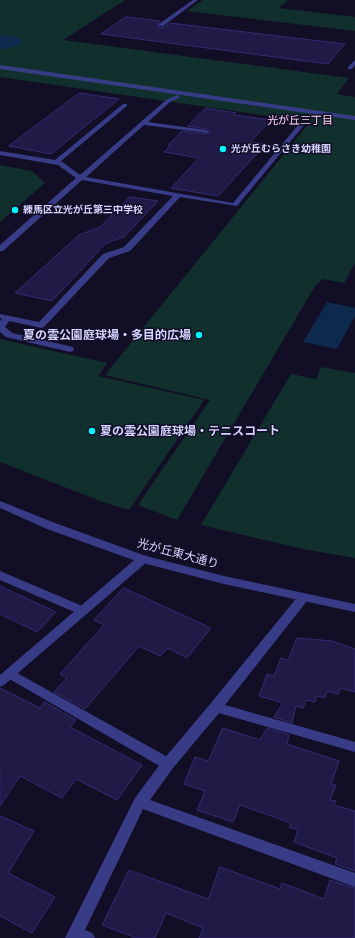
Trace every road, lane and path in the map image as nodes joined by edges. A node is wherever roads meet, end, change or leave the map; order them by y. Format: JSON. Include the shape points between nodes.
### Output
{"nodes":[{"id":1,"x":196,"y":0,"type":"edge"},
{"id":2,"x":161,"y":26,"type":"dead end"},
{"id":3,"x":355,"y":62,"type":"edge"},
{"id":4,"x":0,"y":67,"type":"edge"},
{"id":5,"x":350,"y":68,"type":"dead end"},
{"id":6,"x":177,"y":97,"type":"dead end"},
{"id":7,"x":125,"y":106,"type":"dead end"},
{"id":8,"x":355,"y":118,"type":"edge"},
{"id":9,"x":143,"y":123,"type":"junction"},
{"id":10,"x":301,"y":125,"type":"dead end"},
{"id":11,"x":206,"y":132,"type":"dead end"},
{"id":12,"x":0,"y":153,"type":"edge"},
{"id":13,"x":55,"y":163,"type":"junction"},
{"id":14,"x":80,"y":178,"type":"junction"},
{"id":15,"x":178,"y":195,"type":"junction"},
{"id":16,"x":0,"y":249,"type":"edge"},
{"id":17,"x":4,"y":317,"type":"edge"},
{"id":18,"x":70,"y":349,"type":"dead end"},
{"id":19,"x":0,"y":504,"type":"edge"},
{"id":20,"x":143,"y":559,"type":"junction"},
{"id":21,"x":0,"y":575,"type":"edge"},
{"id":22,"x":303,"y":598,"type":"junction"},
{"id":23,"x":355,"y":608,"type":"edge"},
{"id":24,"x":83,"y":611,"type":"junction"},
{"id":25,"x":5,"y":678,"type":"edge"},
{"id":26,"x":216,"y":707,"type":"junction"},
{"id":27,"x":355,"y":746,"type":"edge"},
{"id":28,"x":168,"y":764,"type":"junction"},
{"id":29,"x":140,"y":802,"type":"junction"},
{"id":30,"x":355,"y":880,"type":"edge"},
{"id":31,"x":78,"y":936,"type":"edge"}],
"edges":[{"from":1,"to":2,"type":"street"},
{"from":3,"to":5,"type":"street"},
{"from":4,"to":8,"type":"street"},
{"from":6,"to":9,"type":"street","via":[[168,101]]},
{"from":7,"to":13,"type":"street"},
{"from":9,"to":11,"type":"street"},
{"from":9,"to":14,"type":"street"},
{"from":10,"to":15,"type":"street","via":[[235,205]]},
{"from":12,"to":13,"type":"street"},
{"from":13,"to":14,"type":"street","via":[[60,163]]},
{"from":14,"to":15,"type":"street"},
{"from":14,"to":16,"type":"street"},
{"from":15,"to":17,"type":"street","via":[[127,249],[106,256],[41,325]]},
{"from":17,"to":18,"type":"street","via":[[1,328],[9,335]]},
{"from":19,"to":20,"type":"street","name":"光が丘東大通り"},
{"from":20,"to":22,"type":"street","name":"光が丘東大通り"},
{"from":20,"to":24,"type":"street"},
{"from":21,"to":24,"type":"street"},
{"from":22,"to":23,"type":"street","name":"光が丘東大通り"},
{"from":22,"to":26,"type":"street"},
{"from":24,"to":25,"type":"street"},
{"from":25,"to":28,"type":"street"},
{"from":26,"to":27,"type":"street"},
{"from":26,"to":28,"type":"street"},
{"from":28,"to":29,"type":"street"},
{"from":29,"to":30,"type":"street"},
{"from":29,"to":31,"type":"street"}]}
